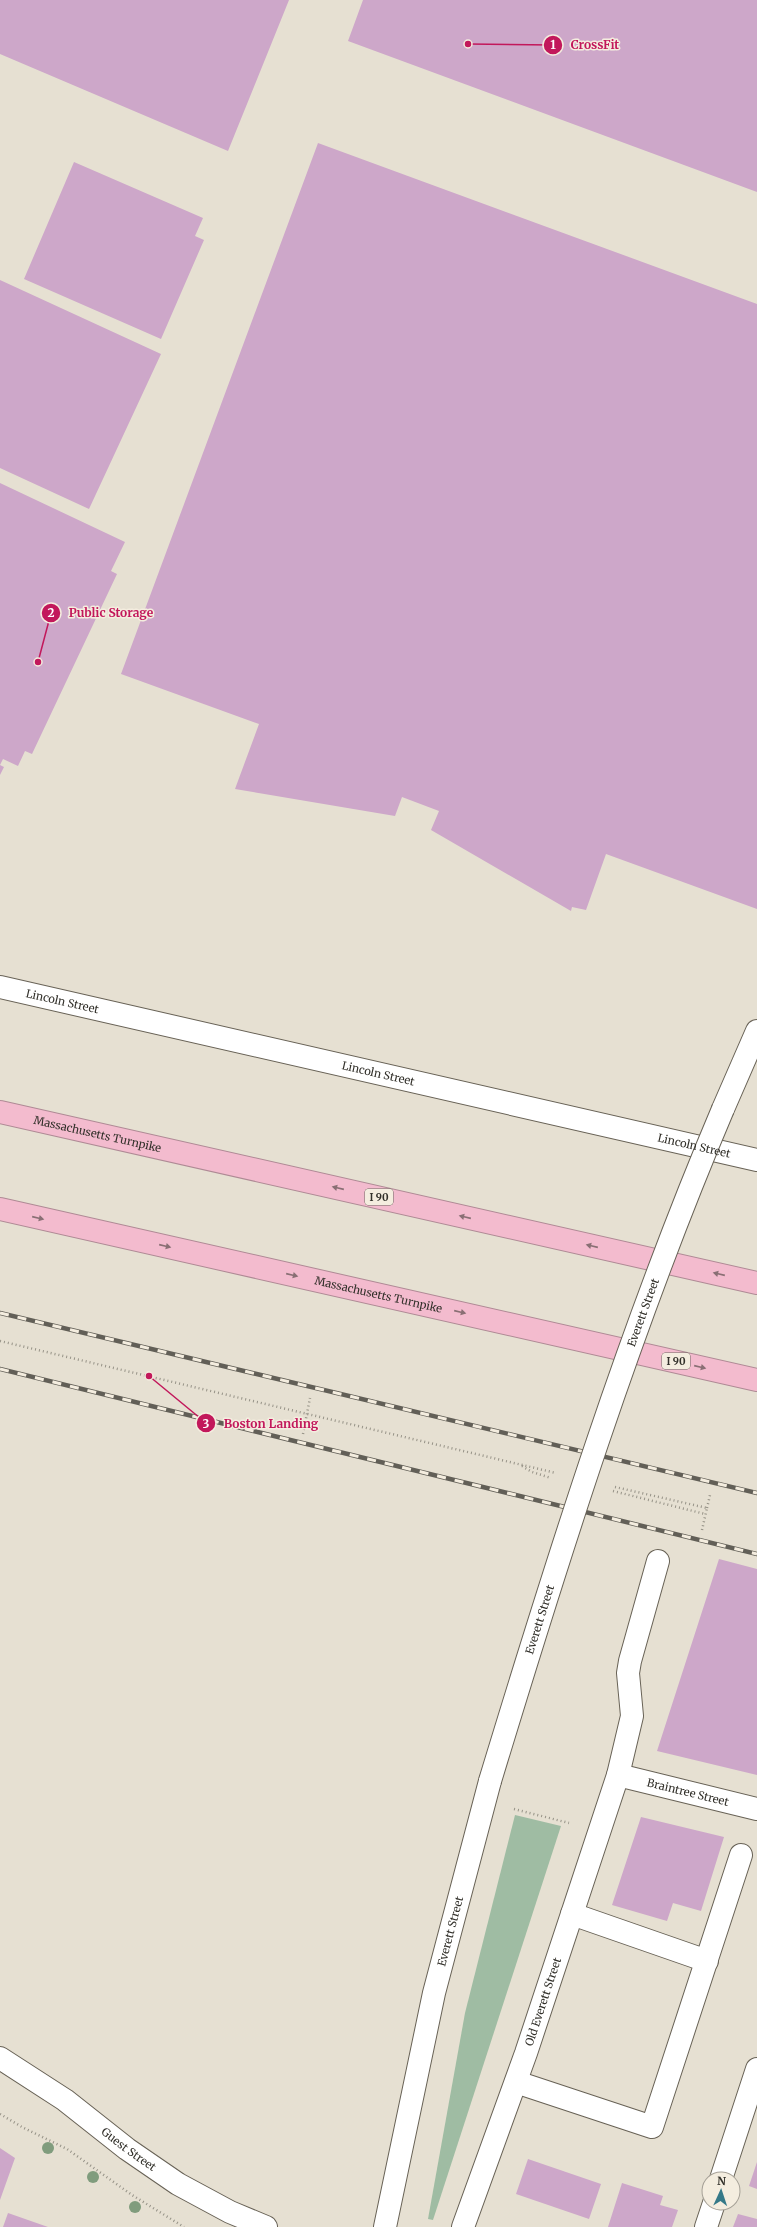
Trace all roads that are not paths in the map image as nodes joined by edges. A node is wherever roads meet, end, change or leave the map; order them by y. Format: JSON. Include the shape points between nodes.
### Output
{"nodes":[{"id":1,"x":0,"y":987,"type":"edge"},
{"id":2,"x":757,"y":1031,"type":"edge"},
{"id":3,"x":0,"y":1112,"type":"edge"},
{"id":4,"x":757,"y":1160,"type":"edge"},
{"id":5,"x":0,"y":1209,"type":"edge"},
{"id":6,"x":757,"y":1283,"type":"edge"},
{"id":7,"x":757,"y":1380,"type":"edge"},
{"id":8,"x":658,"y":1561,"type":"dead end"},
{"id":9,"x":618,"y":1775,"type":"junction"},
{"id":10,"x":757,"y":1809,"type":"edge"},
{"id":11,"x":741,"y":1855,"type":"dead end"},
{"id":12,"x":572,"y":1914,"type":"junction"},
{"id":13,"x":707,"y":1961,"type":"junction"},
{"id":14,"x":0,"y":2058,"type":"edge"},
{"id":15,"x":757,"y":2069,"type":"edge"},
{"id":16,"x":516,"y":2082,"type":"junction"},
{"id":17,"x":724,"y":2171,"type":"edge"},
{"id":18,"x":711,"y":2211,"type":"edge"},
{"id":19,"x":266,"y":2227,"type":"edge"},
{"id":20,"x":385,"y":2227,"type":"edge"},
{"id":21,"x":464,"y":2227,"type":"edge"},
{"id":22,"x":706,"y":2227,"type":"edge"}],
"edges":[{"from":1,"to":4,"type":"street","name":"Lincoln Street"},
{"from":2,"to":20,"type":"street","name":"Everett Street","bridge":true,"via":[[645,1304],[564,1543],[490,1781],[434,1992]]},
{"from":6,"to":3,"type":"highway","name":"Massachusetts Turnpike","number":"I 90","one_way":true},
{"from":5,"to":7,"type":"highway","name":"Massachusetts Turnpike","number":"I 90","one_way":true},
{"from":8,"to":9,"type":"street","name":"Old Everett Street","via":[[630,1661],[628,1673],[632,1716]]},
{"from":9,"to":10,"type":"street","name":"Braintree Street"},
{"from":9,"to":12,"type":"street","name":"Old Everett Street"},
{"from":11,"to":13,"type":"street"},
{"from":12,"to":13,"type":"street"},
{"from":12,"to":16,"type":"street","name":"Old Everett Street"},
{"from":13,"to":16,"type":"street","via":[[652,2127]]},
{"from":14,"to":19,"type":"street","name":"Guest Street","via":[[59,2096],[126,2149],[178,2184],[230,2212]]},
{"from":15,"to":17,"type":"street"},
{"from":16,"to":21,"type":"street","name":"Old Everett Street"},
{"from":18,"to":22,"type":"street"}]}
